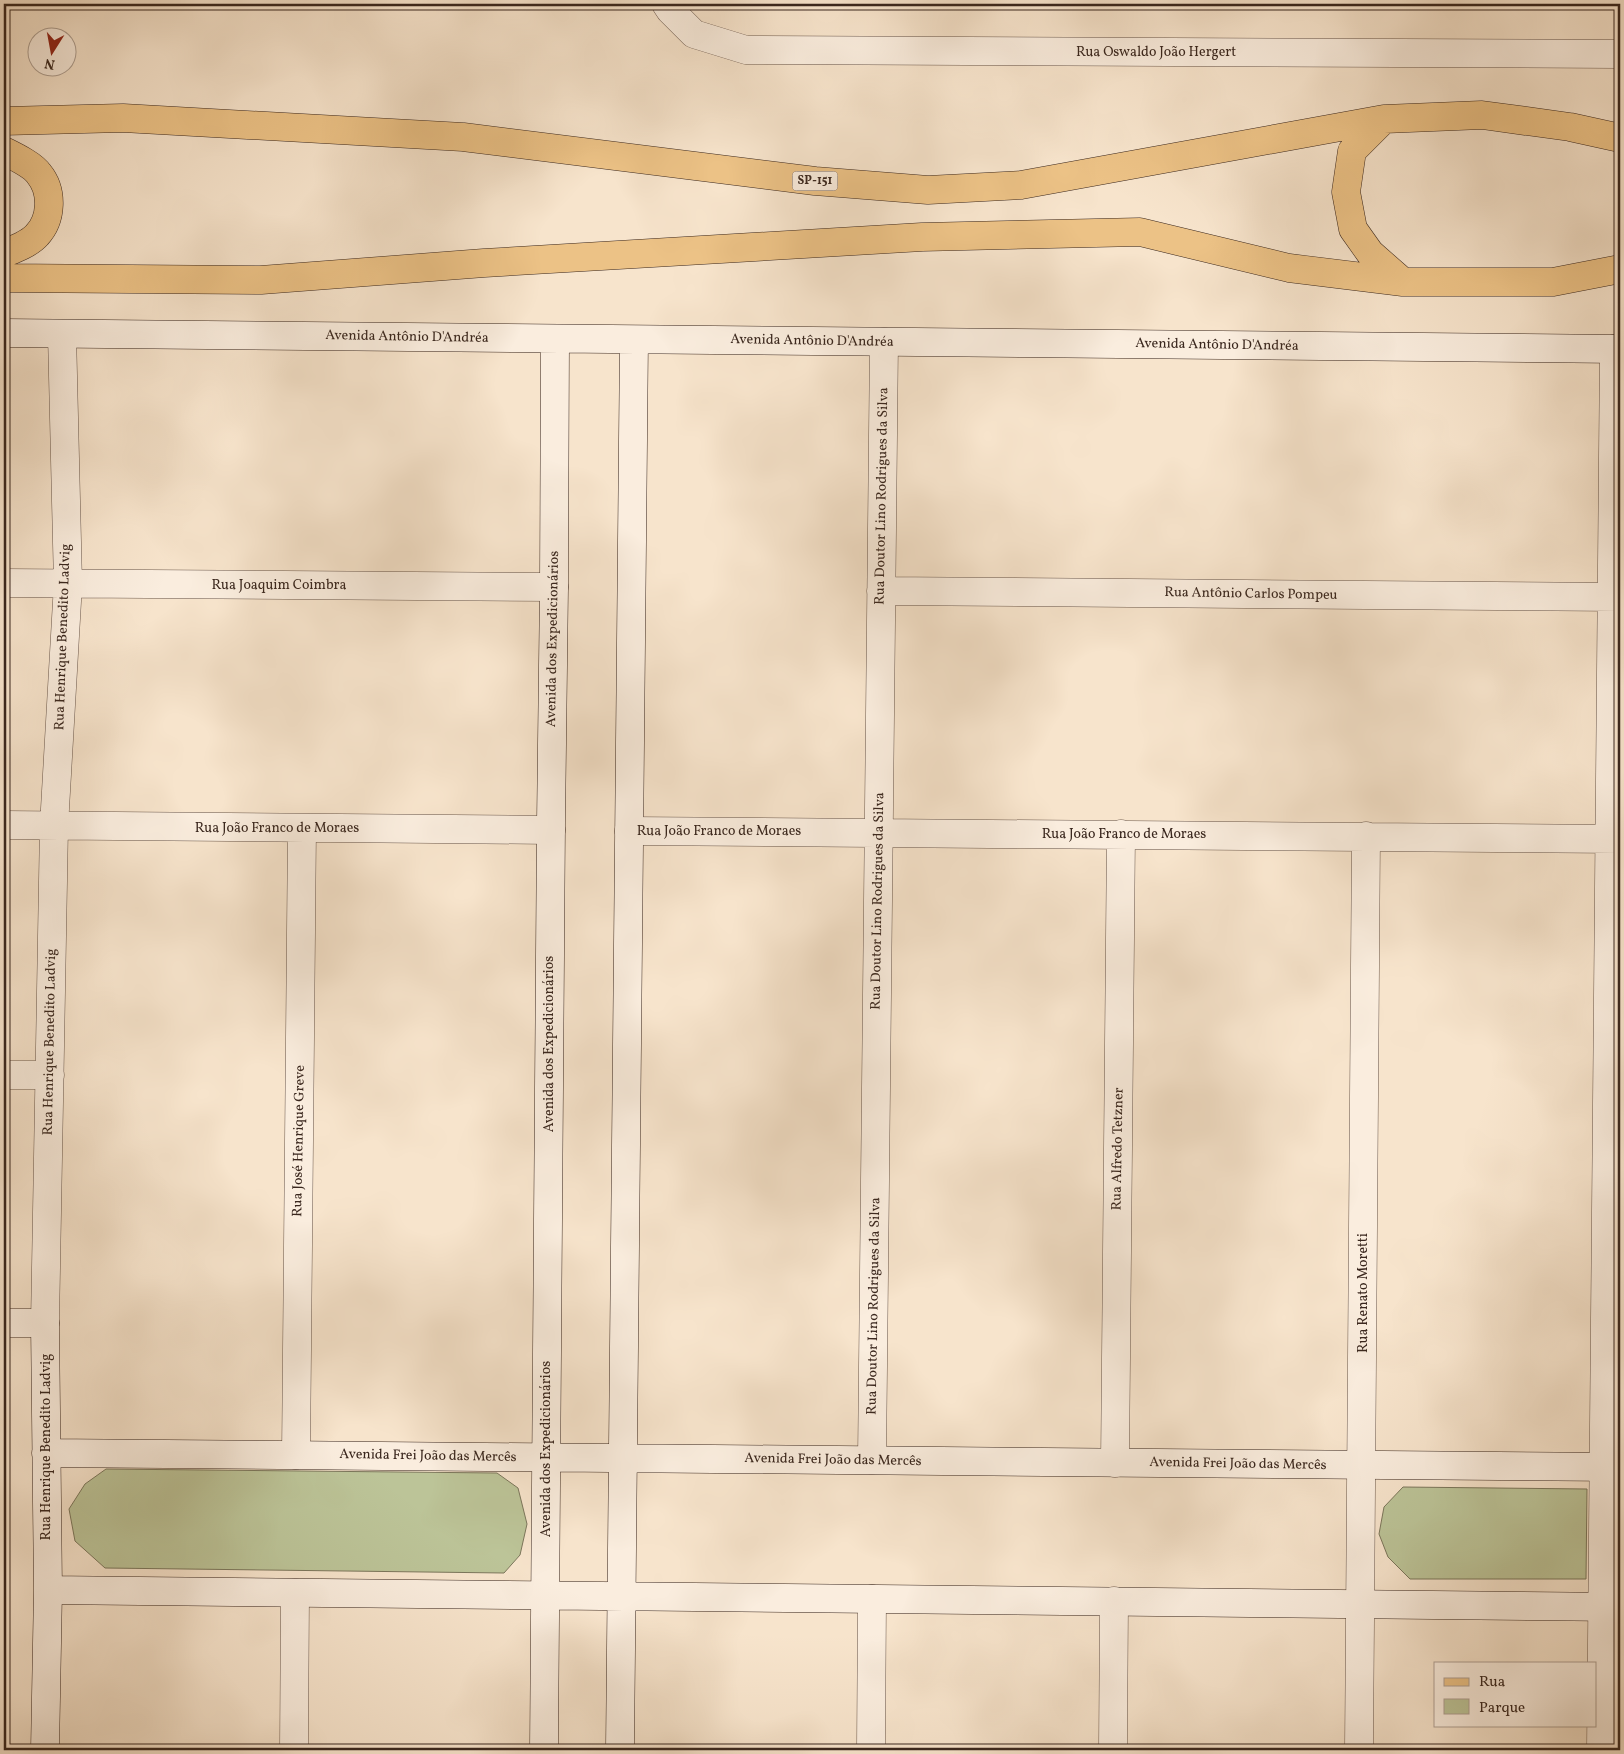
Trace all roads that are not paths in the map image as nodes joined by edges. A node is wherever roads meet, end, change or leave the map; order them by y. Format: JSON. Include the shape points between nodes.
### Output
{"nodes":[{"id":1,"x":666,"y":4,"type":"edge"},
{"id":2,"x":1620,"y":54,"type":"edge"},
{"id":3,"x":1384,"y":119,"type":"junction"},
{"id":4,"x":4,"y":121,"type":"edge"},
{"id":5,"x":1620,"y":138,"type":"edge"},
{"id":6,"x":4,"y":151,"type":"edge"},
{"id":7,"x":4,"y":252,"type":"edge"},
{"id":8,"x":1620,"y":268,"type":"edge"},
{"id":9,"x":4,"y":278,"type":"edge"},
{"id":10,"x":1403,"y":282,"type":"junction"},
{"id":11,"x":4,"y":333,"type":"edge"},
{"id":12,"x":62,"y":334,"type":"junction"},
{"id":13,"x":555,"y":338,"type":"junction"},
{"id":14,"x":634,"y":340,"type":"junction"},
{"id":15,"x":884,"y":342,"type":"junction"},
{"id":16,"x":1617,"y":349,"type":"edge"},
{"id":17,"x":4,"y":583,"type":"edge"},
{"id":18,"x":68,"y":584,"type":"junction"},
{"id":19,"x":554,"y":587,"type":"junction"},
{"id":20,"x":881,"y":591,"type":"junction"},
{"id":21,"x":1616,"y":597,"type":"edge"},
{"id":22,"x":4,"y":825,"type":"edge"},
{"id":23,"x":54,"y":826,"type":"junction"},
{"id":24,"x":302,"y":828,"type":"junction"},
{"id":25,"x":551,"y":830,"type":"junction"},
{"id":26,"x":629,"y":831,"type":"junction"},
{"id":27,"x":879,"y":832,"type":"junction"},
{"id":28,"x":1121,"y":834,"type":"junction"},
{"id":29,"x":1366,"y":836,"type":"junction"},
{"id":30,"x":1615,"y":839,"type":"edge"},
{"id":31,"x":4,"y":1075,"type":"edge"},
{"id":32,"x":50,"y":1075,"type":"junction"},
{"id":33,"x":4,"y":1323,"type":"edge"},
{"id":34,"x":45,"y":1323,"type":"junction"},
{"id":35,"x":46,"y":1453,"type":"junction"},
{"id":36,"x":296,"y":1455,"type":"junction"},
{"id":37,"x":546,"y":1457,"type":"junction"},
{"id":38,"x":623,"y":1458,"type":"junction"},
{"id":39,"x":872,"y":1460,"type":"junction"},
{"id":40,"x":1115,"y":1463,"type":"junction"},
{"id":41,"x":1362,"y":1465,"type":"junction"},
{"id":42,"x":1612,"y":1467,"type":"edge"},
{"id":43,"x":48,"y":1590,"type":"junction"},
{"id":44,"x":295,"y":1593,"type":"junction"},
{"id":45,"x":545,"y":1596,"type":"junction"},
{"id":46,"x":621,"y":1596,"type":"junction"},
{"id":47,"x":872,"y":1599,"type":"junction"},
{"id":48,"x":1114,"y":1601,"type":"junction"},
{"id":49,"x":1360,"y":1604,"type":"junction"},
{"id":50,"x":1611,"y":1606,"type":"edge"},
{"id":51,"x":45,"y":1750,"type":"edge"},
{"id":52,"x":294,"y":1750,"type":"edge"},
{"id":53,"x":544,"y":1750,"type":"edge"},
{"id":54,"x":620,"y":1750,"type":"edge"},
{"id":55,"x":871,"y":1750,"type":"edge"},
{"id":56,"x":1113,"y":1750,"type":"edge"},
{"id":57,"x":1360,"y":1750,"type":"edge"},
{"id":58,"x":1601,"y":1750,"type":"edge"}],
"edges":[{"from":1,"to":2,"type":"street","name":"Rua Oswaldo João Hergert","via":[[694,34],[746,50]]},
{"from":3,"to":4,"type":"main road","number":"SP-151","via":[[1022,185],[928,190],[815,180],[463,138],[123,118]]},
{"from":3,"to":5,"type":"main road","number":"SP-151","via":[[1482,116],[1570,127]]},
{"from":3,"to":10,"type":"main road","via":[[1352,151],[1346,192],[1353,229],[1370,253]]},
{"from":6,"to":7,"type":"main road","via":[[39,174],[48,193],[49,213],[37,235]]},
{"from":8,"to":10,"type":"main road","via":[[1553,282]]},
{"from":9,"to":10,"type":"main road","via":[[261,280],[922,237],[1140,232],[1288,268]]},
{"from":11,"to":12,"type":"street","name":"Avenida Antônio D'Andréa"},
{"from":12,"to":13,"type":"street","name":"Avenida Antônio D'Andréa"},
{"from":12,"to":18,"type":"street","name":"Rua Henrique Benedito Ladvig"},
{"from":13,"to":14,"type":"street","name":"Avenida Antônio D'Andréa"},
{"from":13,"to":19,"type":"street","name":"Avenida dos Expedicionários"},
{"from":14,"to":15,"type":"street","name":"Avenida Antônio D'Andréa"},
{"from":14,"to":26,"type":"street"},
{"from":15,"to":16,"type":"street","name":"Avenida Antônio D'Andréa"},
{"from":15,"to":20,"type":"street","name":"Rua Doutor Lino Rodrigues da Silva"},
{"from":16,"to":21,"type":"street"},
{"from":17,"to":18,"type":"street","name":"Rua Joaquim Coimbra"},
{"from":18,"to":19,"type":"street","name":"Rua Joaquim Coimbra"},
{"from":18,"to":23,"type":"street","name":"Rua Henrique Benedito Ladvig"},
{"from":19,"to":25,"type":"street","name":"Avenida dos Expedicionários"},
{"from":20,"to":21,"type":"street","name":"Rua Antônio Carlos Pompeu"},
{"from":20,"to":27,"type":"street","name":"Rua Doutor Lino Rodrigues da Silva"},
{"from":21,"to":30,"type":"street"},
{"from":22,"to":23,"type":"street","name":"Rua João Franco de Moraes"},
{"from":23,"to":24,"type":"street","name":"Rua João Franco de Moraes"},
{"from":23,"to":32,"type":"street","name":"Rua Henrique Benedito Ladvig"},
{"from":24,"to":25,"type":"street","name":"Rua João Franco de Moraes"},
{"from":24,"to":36,"type":"street","name":"Rua José Henrique Greve"},
{"from":25,"to":37,"type":"street","name":"Avenida dos Expedicionários"},
{"from":26,"to":27,"type":"street","name":"Rua João Franco de Moraes"},
{"from":26,"to":38,"type":"street"},
{"from":27,"to":28,"type":"street","name":"Rua João Franco de Moraes"},
{"from":27,"to":39,"type":"street","name":"Rua Doutor Lino Rodrigues da Silva"},
{"from":28,"to":29,"type":"street","name":"Rua João Franco de Moraes"},
{"from":28,"to":40,"type":"street","name":"Rua Alfredo Tetzner"},
{"from":29,"to":30,"type":"street","name":"Rua João Franco de Moraes"},
{"from":29,"to":41,"type":"street","name":"Rua Renato Moretti"},
{"from":30,"to":42,"type":"street"},
{"from":31,"to":32,"type":"street"},
{"from":32,"to":34,"type":"street","name":"Rua Henrique Benedito Ladvig"},
{"from":33,"to":34,"type":"street"},
{"from":34,"to":35,"type":"street","name":"Rua Henrique Benedito Ladvig"},
{"from":35,"to":36,"type":"street","name":"Avenida Frei João das Mercês"},
{"from":35,"to":43,"type":"street","name":"Rua Henrique Benedito Ladvig"},
{"from":36,"to":37,"type":"street","name":"Avenida Frei João das Mercês"},
{"from":37,"to":38,"type":"street","name":"Avenida Frei João das Mercês"},
{"from":37,"to":45,"type":"street","name":"Avenida dos Expedicionários"},
{"from":38,"to":39,"type":"street","name":"Avenida Frei João das Mercês"},
{"from":38,"to":46,"type":"street"},
{"from":39,"to":40,"type":"street","name":"Avenida Frei João das Mercês"},
{"from":40,"to":41,"type":"street","name":"Avenida Frei João das Mercês"},
{"from":41,"to":42,"type":"street","name":"Avenida Frei João das Mercês"},
{"from":41,"to":49,"type":"street","name":"Rua Renato Moretti"},
{"from":42,"to":50,"type":"street"},
{"from":43,"to":44,"type":"street"},
{"from":43,"to":51,"type":"street","name":"Rua Henrique Benedito Ladvig"},
{"from":44,"to":45,"type":"street"},
{"from":44,"to":52,"type":"street"},
{"from":45,"to":46,"type":"street"},
{"from":45,"to":53,"type":"street","name":"Avenida dos Expedicionários"},
{"from":46,"to":47,"type":"street"},
{"from":46,"to":54,"type":"street"},
{"from":47,"to":48,"type":"street"},
{"from":47,"to":55,"type":"street"},
{"from":48,"to":49,"type":"street"},
{"from":48,"to":56,"type":"street"},
{"from":49,"to":50,"type":"street"},
{"from":49,"to":57,"type":"street","name":"Rua Renato Moretti"},
{"from":50,"to":58,"type":"street"}]}
